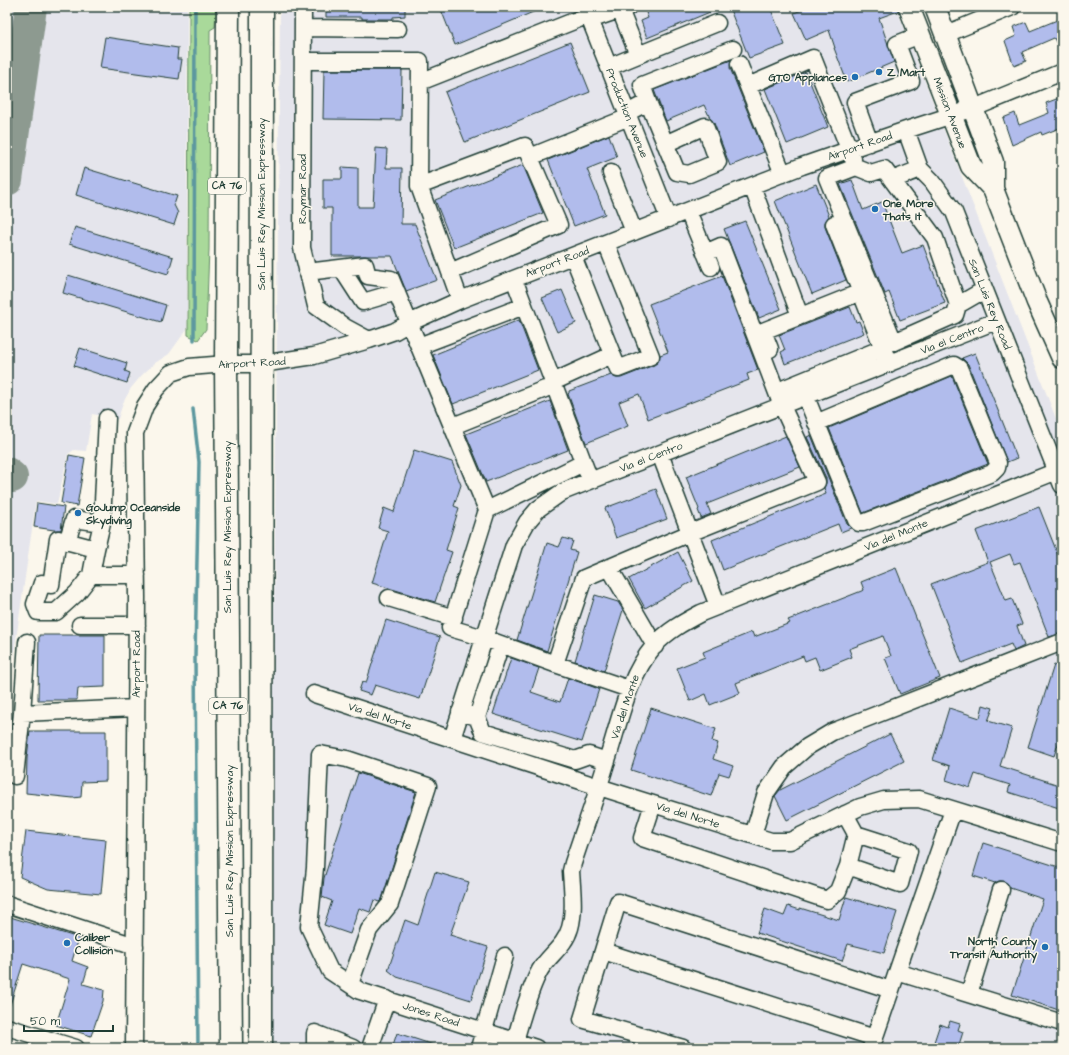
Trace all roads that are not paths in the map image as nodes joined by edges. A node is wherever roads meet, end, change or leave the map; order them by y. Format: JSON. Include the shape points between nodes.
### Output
{"nodes":[{"id":1,"x":228,"y":7,"type":"edge"},
{"id":2,"x":262,"y":7,"type":"edge"},
{"id":3,"x":303,"y":7,"type":"edge"},
{"id":4,"x":909,"y":7,"type":"edge"},
{"id":5,"x":935,"y":7,"type":"edge"},
{"id":6,"x":1012,"y":7,"type":"edge"},
{"id":7,"x":622,"y":8,"type":"edge"},
{"id":8,"x":588,"y":14,"type":"edge"},
{"id":9,"x":717,"y":23,"type":"dead end"},
{"id":10,"x":303,"y":28,"type":"junction"},
{"id":11,"x":398,"y":29,"type":"dead end"},
{"id":12,"x":946,"y":34,"type":"junction"},
{"id":13,"x":920,"y":35,"type":"junction"},
{"id":14,"x":732,"y":49,"type":"dead end"},
{"id":15,"x":638,"y":55,"type":"junction"},
{"id":16,"x":303,"y":60,"type":"junction"},
{"id":17,"x":739,"y":64,"type":"dead end"},
{"id":18,"x":609,"y":67,"type":"junction"},
{"id":19,"x":1062,"y":72,"type":"edge"},
{"id":20,"x":420,"y":82,"type":"junction"},
{"id":21,"x":748,"y":86,"type":"junction"},
{"id":22,"x":648,"y":102,"type":"junction"},
{"id":23,"x":974,"y":108,"type":"junction"},
{"id":24,"x":628,"y":115,"type":"junction"},
{"id":25,"x":951,"y":115,"type":"junction"},
{"id":26,"x":906,"y":130,"type":"junction"},
{"id":27,"x":870,"y":143,"type":"junction"},
{"id":28,"x":665,"y":144,"type":"junction"},
{"id":29,"x":850,"y":150,"type":"junction"},
{"id":30,"x":530,"y":157,"type":"junction"},
{"id":31,"x":815,"y":162,"type":"junction"},
{"id":32,"x":856,"y":167,"type":"junction"},
{"id":33,"x":920,"y":169,"type":"junction"},
{"id":34,"x":676,"y":172,"type":"junction"},
{"id":35,"x":611,"y":173,"type":"dead end"},
{"id":36,"x":783,"y":174,"type":"junction"},
{"id":37,"x":827,"y":178,"type":"junction"},
{"id":38,"x":654,"y":180,"type":"junction"},
{"id":39,"x":892,"y":180,"type":"junction"},
{"id":40,"x":419,"y":186,"type":"junction"},
{"id":41,"x":752,"y":186,"type":"junction"},
{"id":42,"x":993,"y":190,"type":"junction"},
{"id":43,"x":688,"y":211,"type":"junction"},
{"id":44,"x":669,"y":219,"type":"junction"},
{"id":45,"x":959,"y":226,"type":"junction"},
{"id":46,"x":634,"y":232,"type":"junction"},
{"id":47,"x":935,"y":238,"type":"junction"},
{"id":48,"x":606,"y":243,"type":"junction"},
{"id":49,"x":573,"y":256,"type":"junction"},
{"id":50,"x":341,"y":268,"type":"junction"},
{"id":51,"x":307,"y":272,"type":"junction"},
{"id":52,"x":450,"y":272,"type":"junction"},
{"id":53,"x":514,"y":280,"type":"junction"},
{"id":54,"x":984,"y":290,"type":"junction"},
{"id":55,"x":397,"y":292,"type":"junction"},
{"id":56,"x":861,"y":292,"type":"junction"},
{"id":57,"x":460,"y":300,"type":"junction"},
{"id":58,"x":524,"y":306,"type":"junction"},
{"id":59,"x":954,"y":311,"type":"junction"},
{"id":60,"x":800,"y":316,"type":"junction"},
{"id":61,"x":996,"y":321,"type":"junction"},
{"id":62,"x":409,"y":323,"type":"junction"},
{"id":63,"x":956,"y":337,"type":"junction"},
{"id":64,"x":369,"y":340,"type":"junction"},
{"id":65,"x":889,"y":345,"type":"junction"},
{"id":66,"x":419,"y":346,"type":"junction"},
{"id":67,"x":612,"y":355,"type":"junction"},
{"id":68,"x":1062,"y":358,"type":"edge"},
{"id":69,"x":896,"y":361,"type":"junction"},
{"id":70,"x":226,"y":364,"type":"junction"},
{"id":71,"x":261,"y":364,"type":"junction"},
{"id":72,"x":549,"y":386,"type":"junction"},
{"id":73,"x":785,"y":388,"type":"junction"},
{"id":74,"x":793,"y":402,"type":"junction"},
{"id":75,"x":107,"y":418,"type":"dead end"},
{"id":76,"x":816,"y":423,"type":"junction"},
{"id":77,"x":452,"y":426,"type":"junction"},
{"id":78,"x":660,"y":454,"type":"junction"},
{"id":79,"x":583,"y":463,"type":"junction"},
{"id":80,"x":1059,"y":478,"type":"edge"},
{"id":81,"x":590,"y":481,"type":"junction"},
{"id":82,"x":486,"y":510,"type":"junction"},
{"id":83,"x":102,"y":523,"type":"junction"},
{"id":84,"x":690,"y":533,"type":"junction"},
{"id":85,"x":67,"y":542,"type":"junction"},
{"id":86,"x":96,"y":549,"type":"junction"},
{"id":87,"x":609,"y":567,"type":"junction"},
{"id":88,"x":91,"y":575,"type":"junction"},
{"id":89,"x":137,"y":575,"type":"junction"},
{"id":90,"x":52,"y":585,"type":"junction"},
{"id":91,"x":77,"y":593,"type":"junction"},
{"id":92,"x":389,"y":598,"type":"dead end"},
{"id":93,"x":718,"y":606,"type":"junction"},
{"id":94,"x":454,"y":618,"type":"junction"},
{"id":95,"x":80,"y":625,"type":"dead end"},
{"id":96,"x":137,"y":625,"type":"junction"},
{"id":97,"x":484,"y":638,"type":"junction"},
{"id":98,"x":27,"y":642,"type":"dead end"},
{"id":99,"x":1062,"y":642,"type":"edge"},
{"id":100,"x":501,"y":644,"type":"junction"},
{"id":101,"x":655,"y":646,"type":"junction"},
{"id":102,"x":554,"y":664,"type":"junction"},
{"id":103,"x":629,"y":689,"type":"junction"},
{"id":104,"x":314,"y":694,"type":"dead end"},
{"id":105,"x":136,"y":708,"type":"junction"},
{"id":106,"x":460,"y":712,"type":"junction"},
{"id":107,"x":22,"y":713,"type":"junction"},
{"id":108,"x":477,"y":717,"type":"junction"},
{"id":109,"x":452,"y":739,"type":"junction"},
{"id":110,"x":607,"y":761,"type":"junction"},
{"id":111,"x":15,"y":776,"type":"dead end"},
{"id":112,"x":599,"y":787,"type":"junction"},
{"id":113,"x":653,"y":804,"type":"junction"},
{"id":114,"x":953,"y":810,"type":"junction"},
{"id":115,"x":845,"y":814,"type":"junction"},
{"id":116,"x":856,"y":834,"type":"junction"},
{"id":117,"x":753,"y":835,"type":"junction"},
{"id":118,"x":1062,"y":843,"type":"edge"},
{"id":119,"x":848,"y":866,"type":"junction"},
{"id":120,"x":1001,"y":890,"type":"dead end"},
{"id":121,"x":7,"y":904,"type":"edge"},
{"id":122,"x":135,"y":946,"type":"junction"},
{"id":123,"x":603,"y":951,"type":"junction"},
{"id":124,"x":505,"y":956,"type":"dead end"},
{"id":125,"x":897,"y":972,"type":"junction"},
{"id":126,"x":350,"y":984,"type":"junction"},
{"id":127,"x":891,"y":990,"type":"junction"},
{"id":128,"x":969,"y":994,"type":"junction"},
{"id":129,"x":387,"y":1000,"type":"junction"},
{"id":130,"x":1062,"y":1023,"type":"edge"},
{"id":131,"x":7,"y":1027,"type":"edge"},
{"id":132,"x":484,"y":1032,"type":"junction"},
{"id":133,"x":873,"y":1043,"type":"edge"},
{"id":134,"x":514,"y":1045,"type":"edge"},
{"id":135,"x":76,"y":1048,"type":"edge"},
{"id":136,"x":134,"y":1048,"type":"edge"},
{"id":137,"x":231,"y":1048,"type":"edge"},
{"id":138,"x":261,"y":1048,"type":"edge"},
{"id":139,"x":315,"y":1048,"type":"edge"},
{"id":140,"x":353,"y":1048,"type":"edge"},
{"id":141,"x":370,"y":1048,"type":"edge"},
{"id":142,"x":479,"y":1048,"type":"edge"},
{"id":143,"x":536,"y":1048,"type":"edge"},
{"id":144,"x":684,"y":1048,"type":"edge"}],
"edges":[{"from":1,"to":70,"type":"highway","name":"San Luis Rey Mission Expressway","number":"CA 76"},
{"from":2,"to":71,"type":"highway","name":"San Luis Rey Mission Expressway","number":"CA 76"},
{"from":3,"to":10,"type":"street","name":"Roymar Road"},
{"from":4,"to":13,"type":"main road","name":"Mission Avenue"},
{"from":5,"to":12,"type":"main road","name":"Mission Avenue"},
{"from":6,"to":12,"type":"street"},
{"from":7,"to":8,"type":"street"},
{"from":7,"to":15,"type":"street"},
{"from":8,"to":18,"type":"street","name":"Production Avenue"},
{"from":8,"to":20,"type":"street"},
{"from":9,"to":15,"type":"street"},
{"from":10,"to":11,"type":"street"},
{"from":10,"to":16,"type":"street","name":"Roymar Road"},
{"from":12,"to":23,"type":"main road","name":"Mission Avenue"},
{"from":13,"to":25,"type":"main road","name":"Mission Avenue"},
{"from":13,"to":27,"type":"street","via":[[897,44],[912,81],[855,102]]},
{"from":14,"to":22,"type":"street","via":[[642,85]]},
{"from":15,"to":18,"type":"street"},
{"from":16,"to":20,"type":"street","via":[[420,61]]},
{"from":16,"to":51,"type":"street","name":"Roymar Road","via":[[302,248]]},
{"from":17,"to":21,"type":"street"},
{"from":18,"to":24,"type":"street","name":"Production Avenue"},
{"from":19,"to":23,"type":"street","name":"Airport Road"},
{"from":20,"to":40,"type":"street"},
{"from":21,"to":29,"type":"street","via":[[813,58]]},
{"from":21,"to":36,"type":"street"},
{"from":22,"to":24,"type":"street"},
{"from":22,"to":28,"type":"street"},
{"from":23,"to":25,"type":"street","name":"Airport Road"},
{"from":23,"to":42,"type":"main road","name":"Mission Avenue","via":[[993,162]]},
{"from":24,"to":30,"type":"street"},
{"from":24,"to":38,"type":"street","name":"Production Avenue"},
{"from":25,"to":26,"type":"street","name":"Airport Road"},
{"from":25,"to":42,"type":"main road","name":"Mission Avenue","via":[[971,166]]},
{"from":26,"to":27,"type":"street","name":"Airport Road"},
{"from":26,"to":33,"type":"street","name":"San Luis Rey Road"},
{"from":27,"to":29,"type":"street","name":"Airport Road"},
{"from":28,"to":34,"type":"street"},
{"from":28,"to":34,"type":"street","via":[[705,126],[718,162],[689,174]]},
{"from":29,"to":31,"type":"street","name":"Airport Road"},
{"from":29,"to":32,"type":"street"},
{"from":30,"to":40,"type":"street","via":[[525,146]]},
{"from":30,"to":52,"type":"street","via":[[560,225]]},
{"from":31,"to":36,"type":"street","name":"Airport Road"},
{"from":31,"to":37,"type":"street"},
{"from":31,"to":56,"type":"street"},
{"from":32,"to":37,"type":"street"},
{"from":32,"to":39,"type":"street","via":[[871,172],[884,169]]},
{"from":33,"to":39,"type":"street"},
{"from":33,"to":45,"type":"street","name":"San Luis Rey Road","via":[[954,212]]},
{"from":34,"to":38,"type":"street"},
{"from":35,"to":46,"type":"street"},
{"from":36,"to":41,"type":"street","name":"Airport Road"},
{"from":37,"to":65,"type":"street"},
{"from":38,"to":44,"type":"street","name":"Production Avenue"},
{"from":39,"to":47,"type":"street"},
{"from":40,"to":52,"type":"street"},
{"from":41,"to":43,"type":"street","name":"Airport Road"},
{"from":41,"to":60,"type":"street"},
{"from":42,"to":68,"type":"main road","name":"Mission Avenue"},
{"from":43,"to":44,"type":"street","name":"Airport Road"},
{"from":43,"to":74,"type":"street","via":[[708,260],[721,246]]},
{"from":44,"to":46,"type":"street","name":"Airport Road"},
{"from":45,"to":47,"type":"street"},
{"from":45,"to":54,"type":"street","name":"San Luis Rey Road"},
{"from":46,"to":48,"type":"street","name":"Airport Road"},
{"from":47,"to":59,"type":"street"},
{"from":48,"to":49,"type":"street","name":"Airport Road"},
{"from":48,"to":67,"type":"street","via":[[651,356],[618,369]]},
{"from":49,"to":53,"type":"street","name":"Airport Road"},
{"from":49,"to":67,"type":"street"},
{"from":50,"to":51,"type":"street"},
{"from":50,"to":55,"type":"street","via":[[365,266],[368,276],[391,279]]},
{"from":50,"to":55,"type":"street","via":[[363,302]]},
{"from":51,"to":64,"type":"street","name":"Roymar Road","via":[[316,306],[345,327]]},
{"from":52,"to":57,"type":"street"},
{"from":53,"to":57,"type":"street","name":"Airport Road"},
{"from":53,"to":58,"type":"street"},
{"from":54,"to":59,"type":"street"},
{"from":54,"to":61,"type":"street","name":"San Luis Rey Road"},
{"from":55,"to":62,"type":"street"},
{"from":56,"to":60,"type":"street"},
{"from":56,"to":65,"type":"street"},
{"from":57,"to":62,"type":"street","name":"Airport Road"},
{"from":58,"to":66,"type":"street"},
{"from":58,"to":72,"type":"street"},
{"from":59,"to":63,"type":"street"},
{"from":59,"to":65,"type":"street"},
{"from":60,"to":73,"type":"street","via":[[763,332]]},
{"from":61,"to":63,"type":"street","name":"Via el Centro"},
{"from":61,"to":80,"type":"street","name":"San Luis Rey Road"},
{"from":62,"to":64,"type":"street","name":"Airport Road"},
{"from":62,"to":66,"type":"street"},
{"from":63,"to":69,"type":"street","name":"Via el Centro"},
{"from":64,"to":71,"type":"street","name":"Airport Road","via":[[314,356]]},
{"from":65,"to":69,"type":"street"},
{"from":65,"to":73,"type":"street"},
{"from":66,"to":77,"type":"street"},
{"from":67,"to":72,"type":"street"},
{"from":69,"to":74,"type":"street","name":"Via el Centro"},
{"from":70,"to":71,"type":"street","name":"Airport Road"},
{"from":70,"to":89,"type":"street","name":"Airport Road","via":[[189,367],[171,373],[145,406],[135,433]]},
{"from":70,"to":137,"type":"highway","name":"San Luis Rey Mission Expressway","number":"CA 76"},
{"from":71,"to":138,"type":"highway","name":"San Luis Rey Mission Expressway","number":"CA 76"},
{"from":72,"to":77,"type":"street"},
{"from":72,"to":79,"type":"street"},
{"from":73,"to":74,"type":"street"},
{"from":74,"to":76,"type":"street"},
{"from":74,"to":78,"type":"street","name":"Via el Centro"},
{"from":74,"to":84,"type":"street","via":[[817,482]]},
{"from":75,"to":83,"type":"street"},
{"from":76,"to":76,"type":"street","via":[[856,520],[863,523],[992,473],[997,468],[998,463],[959,368],[954,365]]},
{"from":77,"to":82,"type":"street"},
{"from":78,"to":81,"type":"street","name":"Via el Centro"},
{"from":78,"to":84,"type":"street"},
{"from":79,"to":81,"type":"street"},
{"from":79,"to":82,"type":"street"},
{"from":80,"to":93,"type":"street","name":"Via del Monte"},
{"from":81,"to":97,"type":"street","name":"Via el Centro","via":[[562,492],[538,509],[527,522],[514,545]]},
{"from":82,"to":94,"type":"street"},
{"from":83,"to":85,"type":"street","via":[[74,519]]},
{"from":83,"to":86,"type":"street"},
{"from":84,"to":87,"type":"street"},
{"from":84,"to":93,"type":"street"},
{"from":85,"to":86,"type":"street"},
{"from":85,"to":90,"type":"street","via":[[58,539]]},
{"from":86,"to":88,"type":"street"},
{"from":87,"to":101,"type":"street"},
{"from":87,"to":102,"type":"street","via":[[584,578]]},
{"from":88,"to":89,"type":"street"},
{"from":88,"to":91,"type":"street"},
{"from":89,"to":96,"type":"street","name":"Airport Road"},
{"from":90,"to":91,"type":"street"},
{"from":90,"to":91,"type":"street","via":[[42,583],[35,604],[38,612],[56,612]]},
{"from":92,"to":94,"type":"street"},
{"from":93,"to":101,"type":"street","name":"Via del Monte","via":[[677,625]]},
{"from":94,"to":97,"type":"street","via":[[450,628]]},
{"from":95,"to":96,"type":"street"},
{"from":96,"to":105,"type":"street","name":"Airport Road"},
{"from":97,"to":100,"type":"street"},
{"from":97,"to":106,"type":"street","name":"Via el Centro"},
{"from":98,"to":107,"type":"street"},
{"from":99,"to":117,"type":"street","via":[[832,732],[807,747],[784,767],[766,793]]},
{"from":100,"to":102,"type":"street"},
{"from":100,"to":108,"type":"street"},
{"from":101,"to":103,"type":"street","name":"Via del Monte","via":[[637,670]]},
{"from":102,"to":103,"type":"street"},
{"from":103,"to":110,"type":"street","name":"Via del Monte"},
{"from":104,"to":109,"type":"street","name":"Via del Norte"},
{"from":105,"to":107,"type":"street"},
{"from":105,"to":122,"type":"street","name":"Airport Road"},
{"from":106,"to":108,"type":"street"},
{"from":106,"to":109,"type":"street","name":"Via el Centro"},
{"from":107,"to":111,"type":"street"},
{"from":108,"to":110,"type":"street","via":[[483,732],[575,760],[589,755]]},
{"from":109,"to":112,"type":"street","name":"Via del Norte"},
{"from":110,"to":112,"type":"street","name":"Via del Monte"},
{"from":112,"to":113,"type":"street","name":"Via del Norte"},
{"from":112,"to":134,"type":"street","name":"Via del Monte","via":[[571,870],[573,917],[570,930],[564,943],[541,969],[534,983]]},
{"from":113,"to":117,"type":"street","name":"Via del Norte"},
{"from":113,"to":119,"type":"street","via":[[642,838],[827,900],[838,890]]},
{"from":114,"to":115,"type":"street","name":"Via del Norte","via":[[919,799],[884,800],[860,806]]},
{"from":114,"to":118,"type":"street","name":"Via del Norte"},
{"from":114,"to":125,"type":"street"},
{"from":115,"to":116,"type":"street"},
{"from":115,"to":117,"type":"street","name":"Via del Norte","via":[[790,841],[771,841]]},
{"from":116,"to":119,"type":"street"},
{"from":116,"to":119,"type":"street","via":[[909,851],[900,884]]},
{"from":120,"to":128,"type":"street"},
{"from":121,"to":122,"type":"street"},
{"from":122,"to":136,"type":"street","name":"Airport Road"},
{"from":123,"to":127,"type":"street","via":[[618,902]]},
{"from":123,"to":133,"type":"street"},
{"from":123,"to":144,"type":"street","via":[[582,1019]]},
{"from":124,"to":132,"type":"street"},
{"from":125,"to":127,"type":"street"},
{"from":125,"to":128,"type":"street"},
{"from":126,"to":126,"type":"street","name":"Jones Road","via":[[330,971],[309,926],[316,868],[320,754],[347,759],[428,786],[390,904],[369,930]]},
{"from":126,"to":129,"type":"street","name":"Jones Road","via":[[360,991]]},
{"from":127,"to":133,"type":"street"},
{"from":128,"to":130,"type":"street"},
{"from":129,"to":132,"type":"street","name":"Jones Road"},
{"from":129,"to":141,"type":"street"},
{"from":131,"to":135,"type":"street"},
{"from":132,"to":134,"type":"street","name":"Jones Road"},
{"from":132,"to":142,"type":"street"},
{"from":134,"to":143,"type":"street","name":"Jones Road"},
{"from":139,"to":140,"type":"street","via":[[315,1033]]}]}
